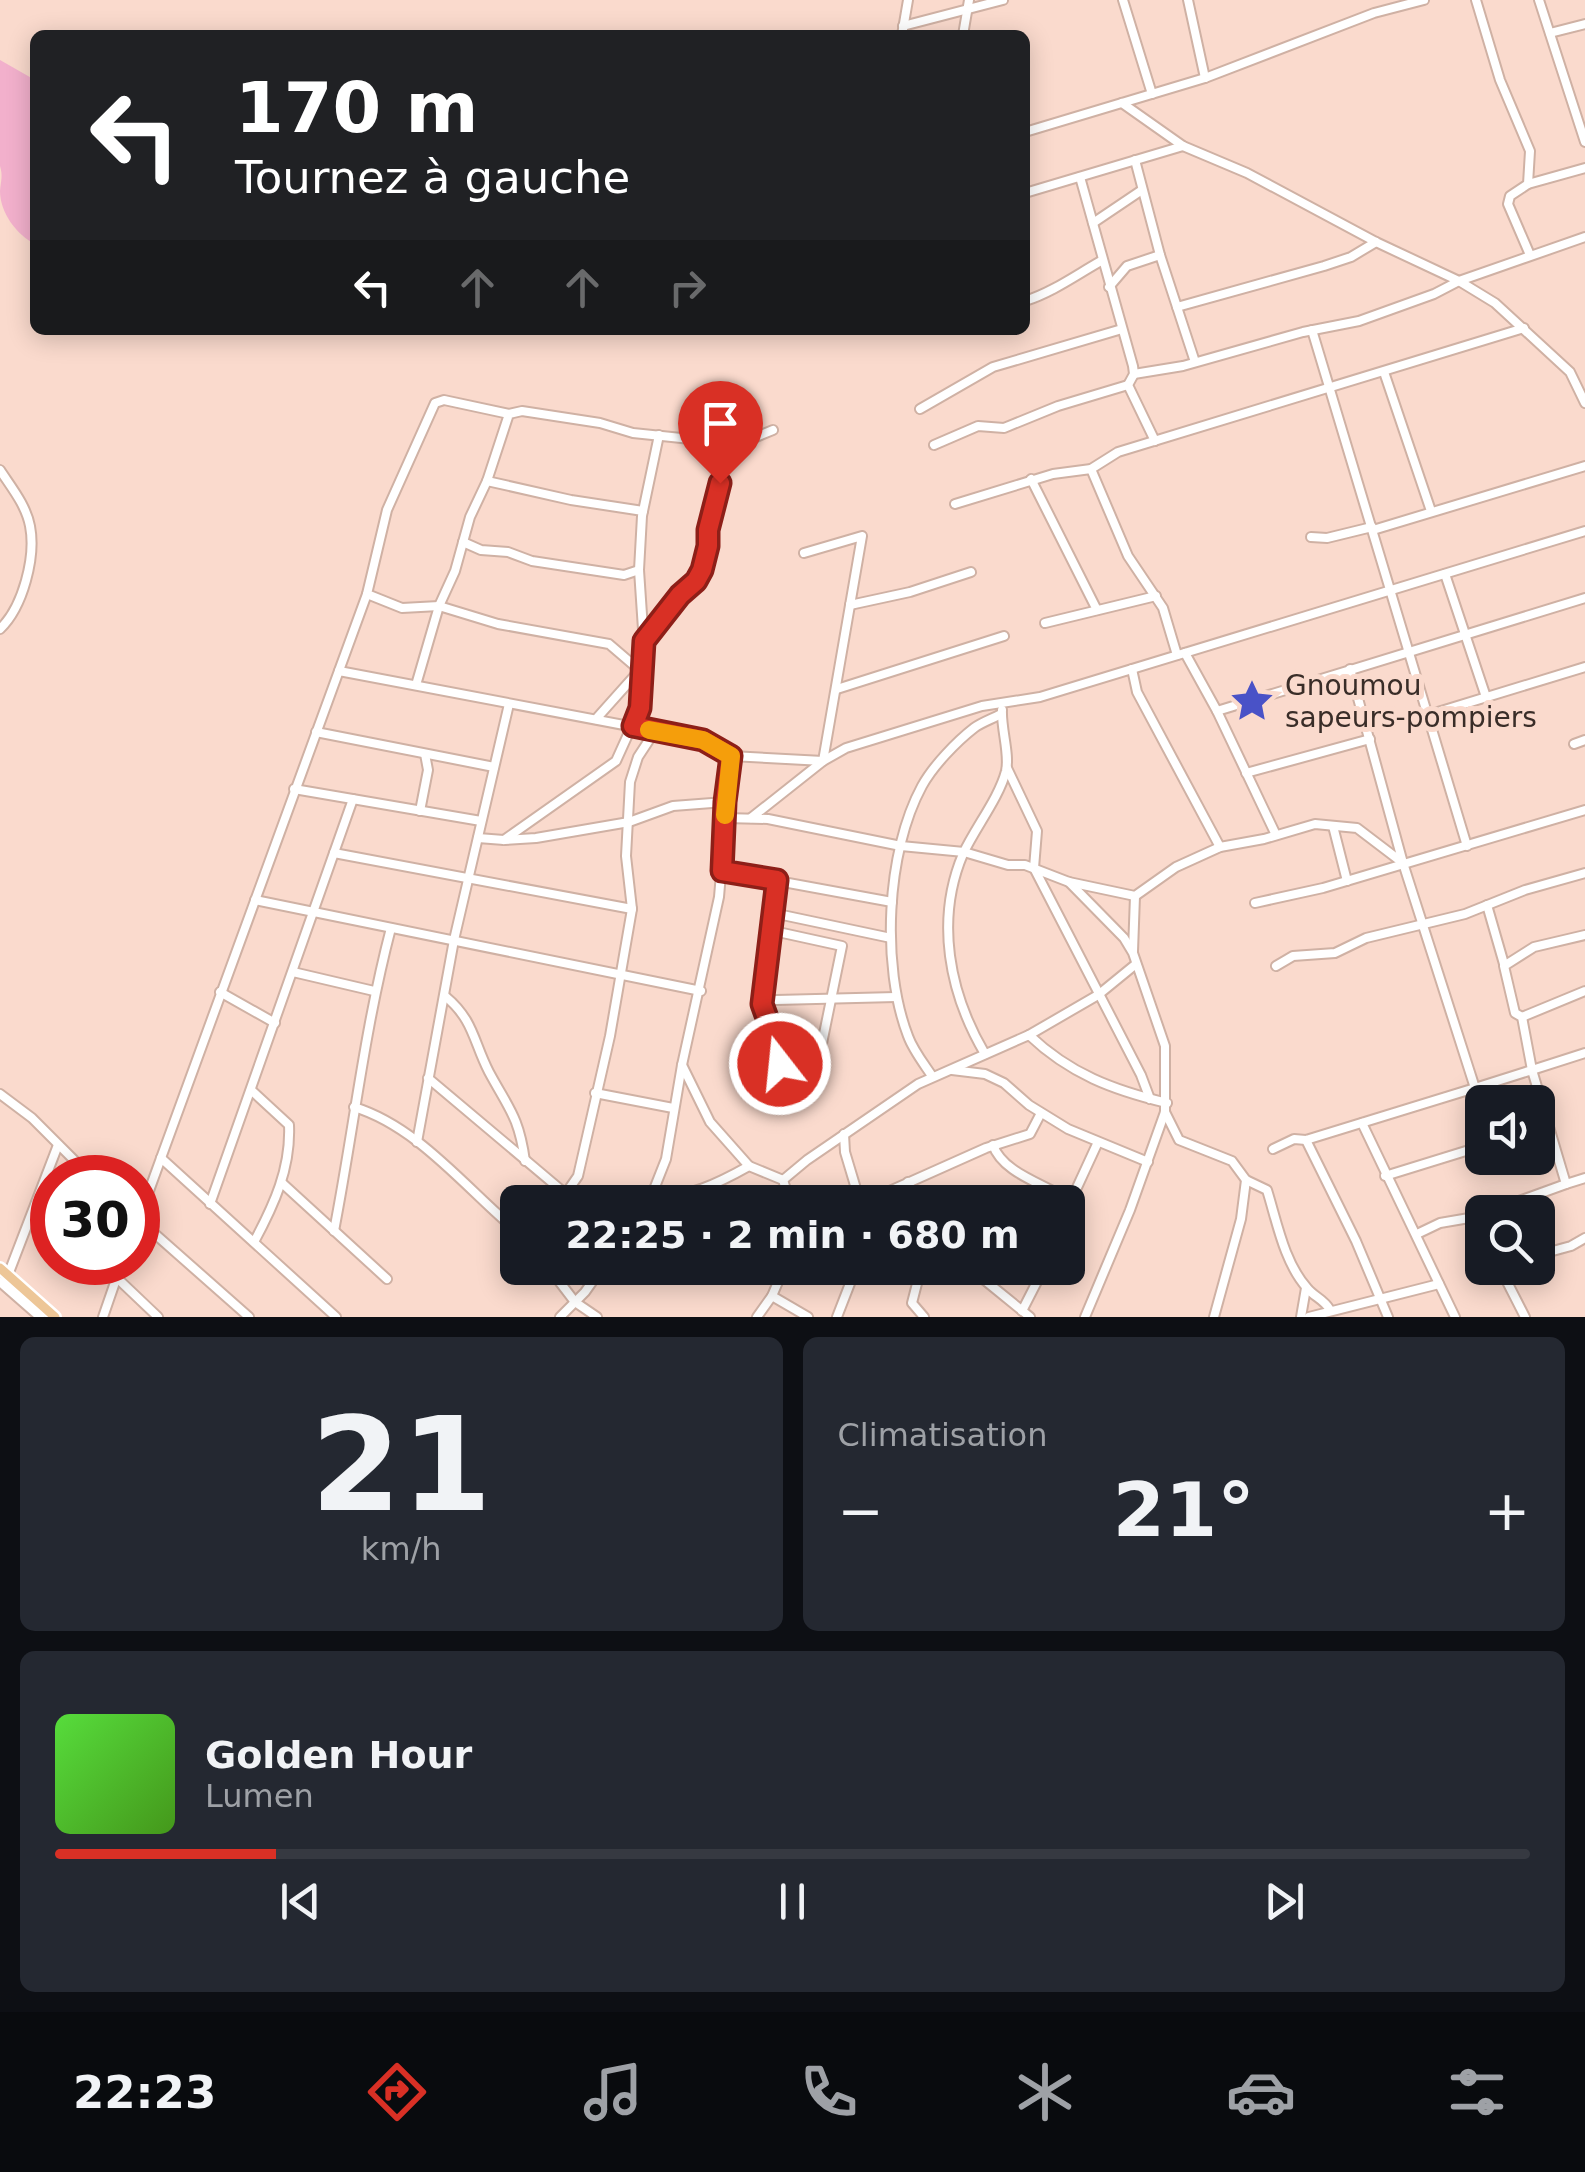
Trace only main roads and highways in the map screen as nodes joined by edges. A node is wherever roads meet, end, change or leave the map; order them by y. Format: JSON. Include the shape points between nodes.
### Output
{"nodes":[{"id":1,"x":3,"y":1275,"type":"edge"},
{"id":2,"x":55,"y":1317,"type":"edge"}],
"edges":[{"from":1,"to":2,"type":"main road"}]}
